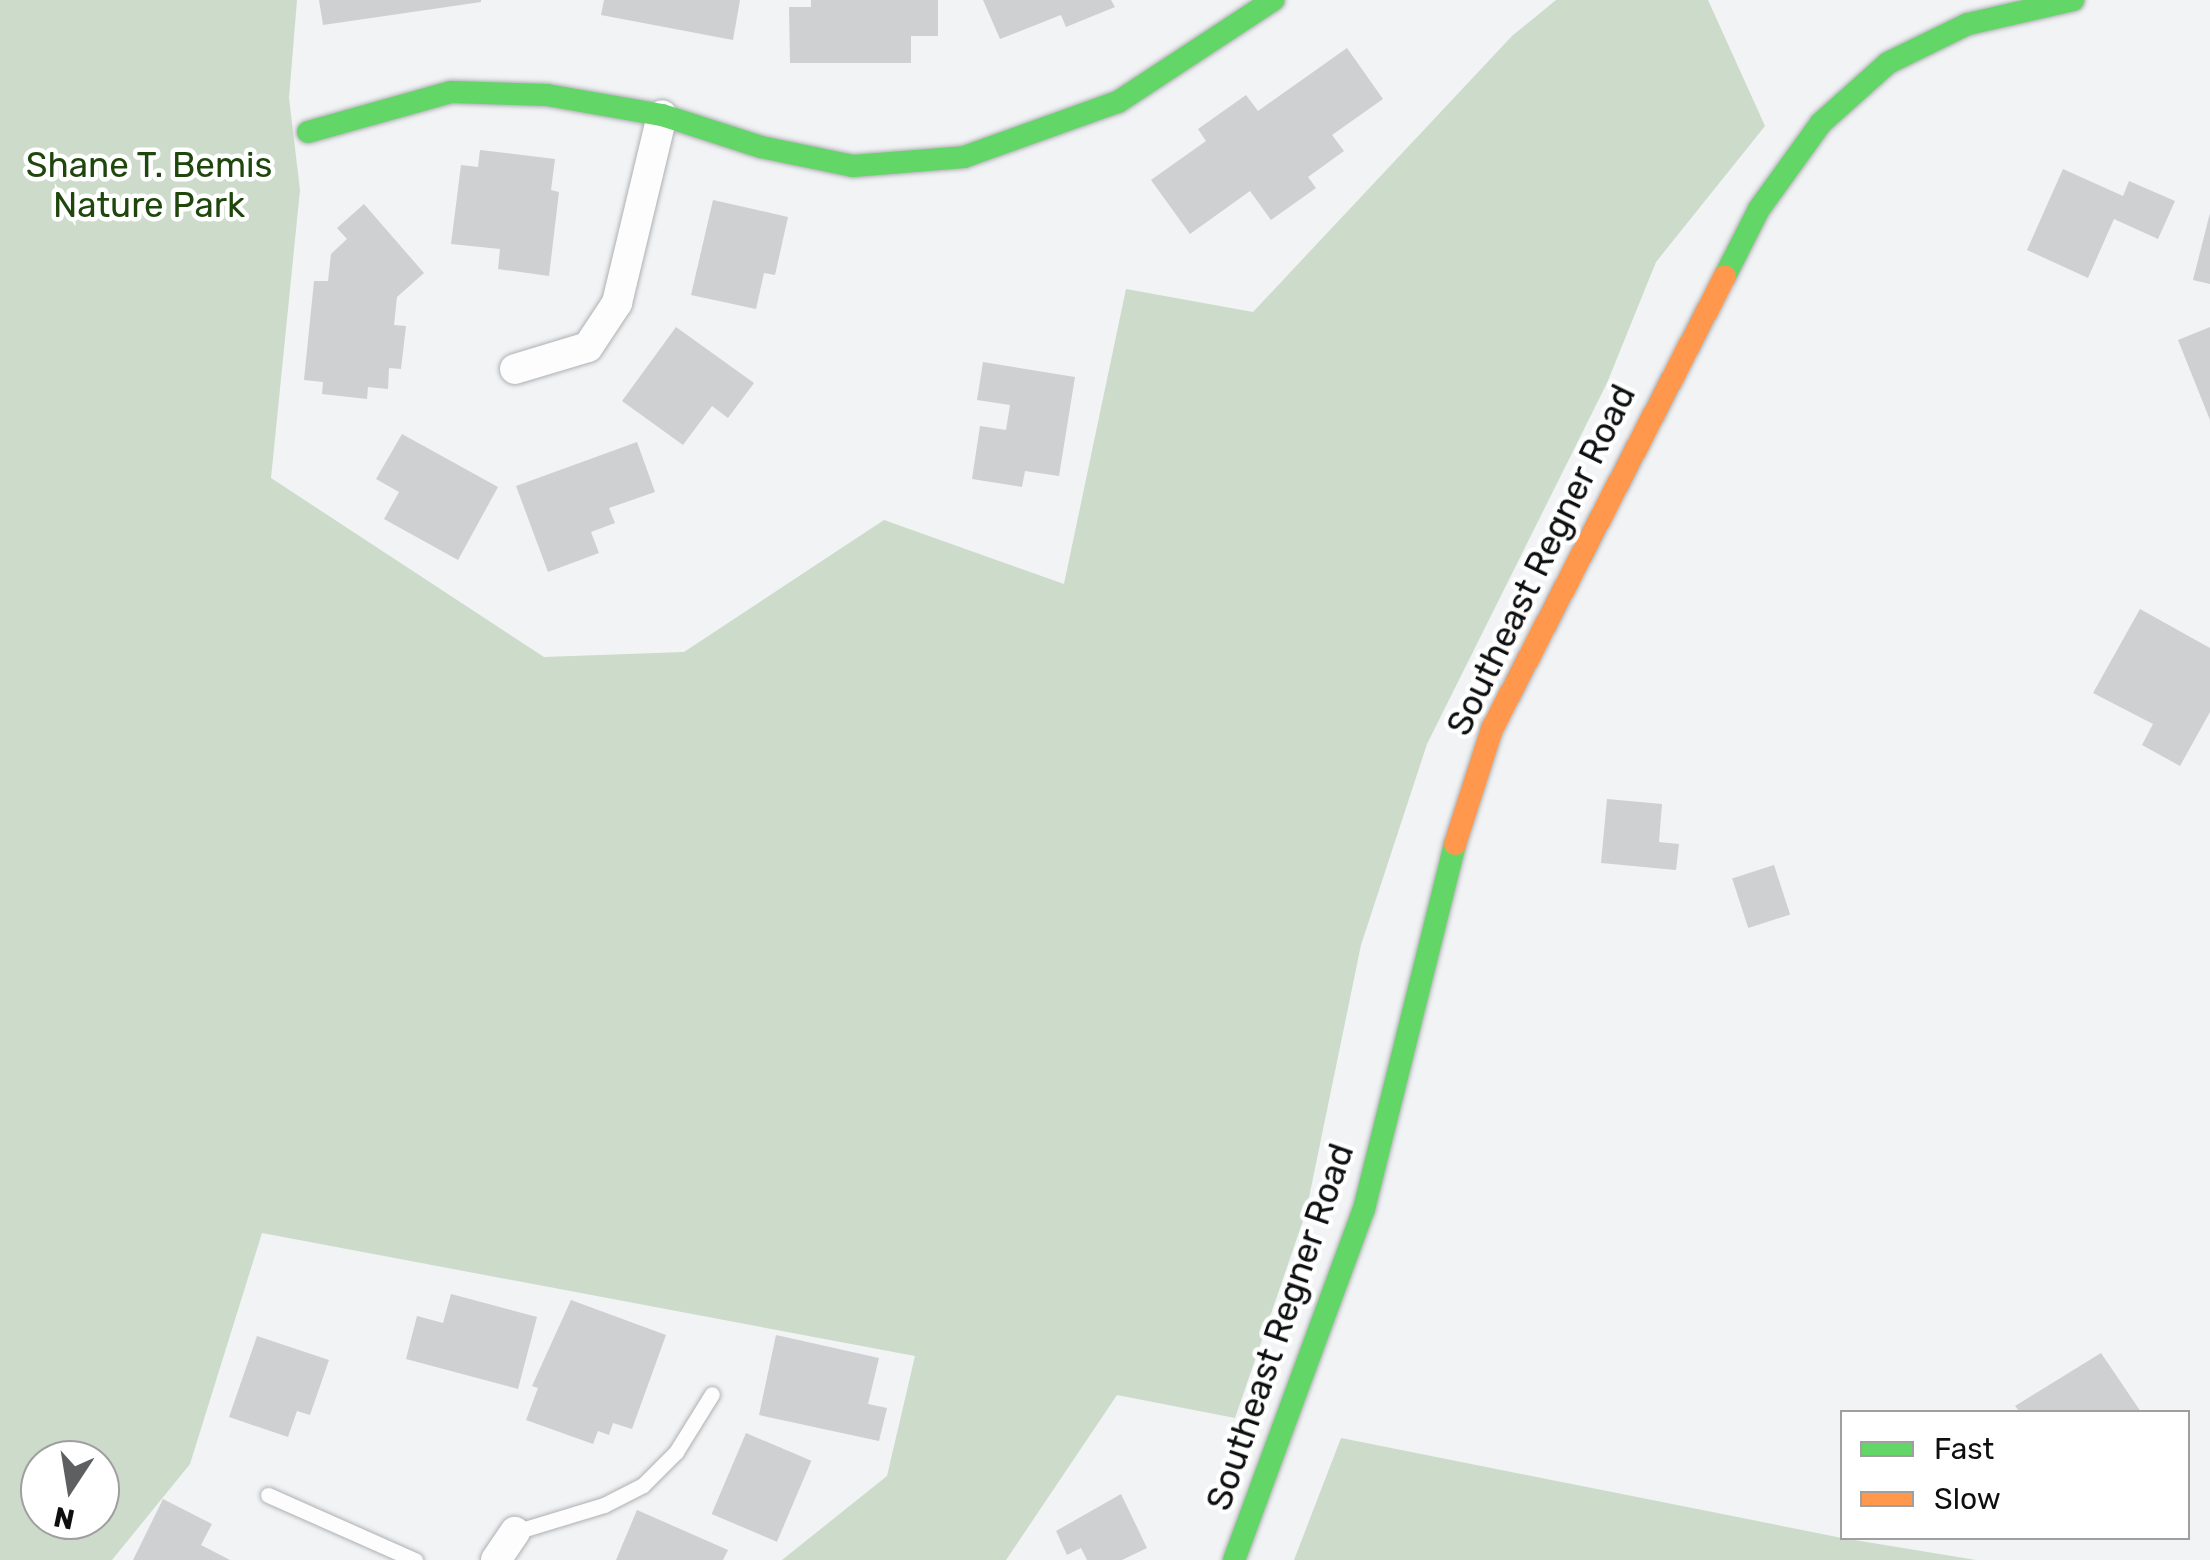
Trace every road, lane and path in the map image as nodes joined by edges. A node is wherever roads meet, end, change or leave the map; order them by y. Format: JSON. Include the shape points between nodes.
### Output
{"nodes":[{"id":1,"x":1273,"y":0,"type":"edge"},
{"id":2,"x":2074,"y":0,"type":"edge"},
{"id":3,"x":662,"y":115,"type":"junction"},
{"id":4,"x":308,"y":132,"type":"dead end"},
{"id":5,"x":515,"y":369,"type":"dead end"},
{"id":6,"x":712,"y":1394,"type":"dead end"},
{"id":7,"x":268,"y":1495,"type":"dead end"},
{"id":8,"x":515,"y":1532,"type":"joint"},
{"id":9,"x":415,"y":1560,"type":"edge"},
{"id":10,"x":496,"y":1560,"type":"edge"},
{"id":11,"x":1234,"y":1560,"type":"edge"}],
"edges":[{"from":1,"to":3,"type":"street","via":[[1118,102],[964,157],[853,166],[761,147]]},
{"from":2,"to":11,"type":"street","name":"Southeast Regner Road","via":[[1968,24],[1888,63],[1821,123],[1758,209],[1492,729],[1450,860],[1364,1209]]},
{"from":3,"to":4,"type":"street","via":[[547,95],[452,92]]},
{"from":3,"to":5,"type":"street","via":[[617,303],[588,346]]},
{"from":6,"to":8,"type":"lane","via":[[676,1452],[642,1484],[604,1506]]},
{"from":7,"to":9,"type":"lane"},
{"from":8,"to":10,"type":"street"}]}
